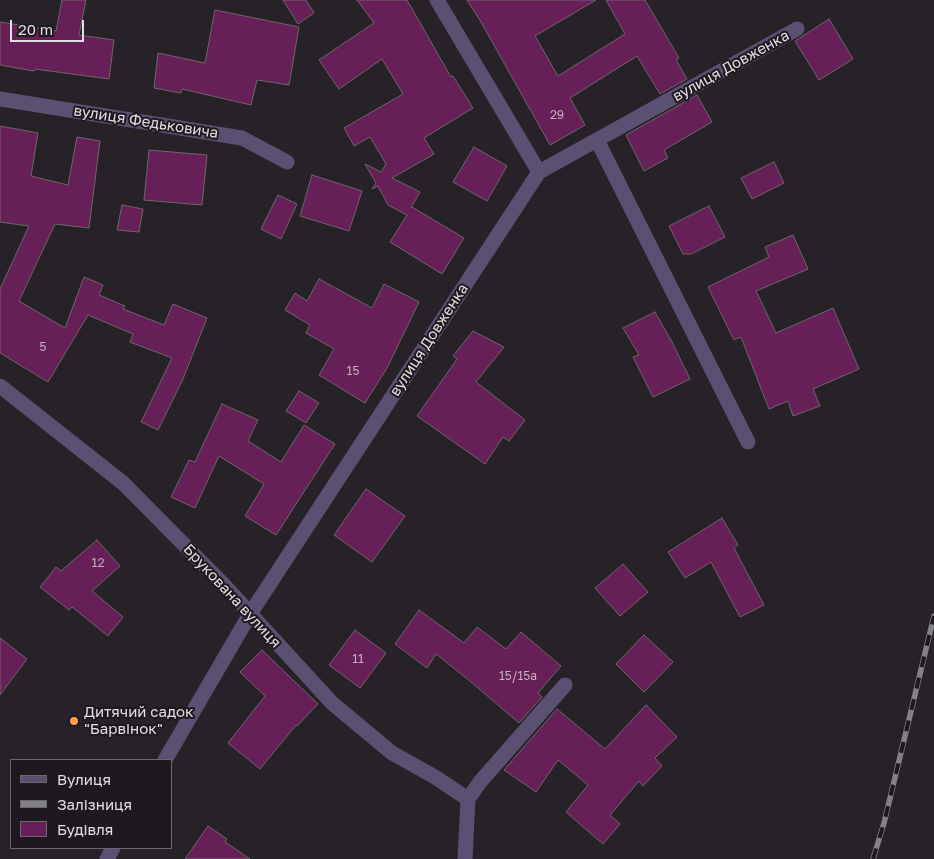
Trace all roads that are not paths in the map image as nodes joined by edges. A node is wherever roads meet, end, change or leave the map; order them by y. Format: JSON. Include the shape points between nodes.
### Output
{"nodes":[{"id":1,"x":437,"y":0,"type":"edge"},
{"id":2,"x":797,"y":29,"type":"dead end"},
{"id":3,"x":0,"y":99,"type":"edge"},
{"id":4,"x":597,"y":140,"type":"junction"},
{"id":5,"x":287,"y":162,"type":"dead end"},
{"id":6,"x":538,"y":172,"type":"junction"},
{"id":7,"x":0,"y":386,"type":"edge"},
{"id":8,"x":748,"y":442,"type":"dead end"},
{"id":9,"x":250,"y":614,"type":"junction"},
{"id":10,"x":566,"y":685,"type":"dead end"},
{"id":11,"x":166,"y":759,"type":"edge"},
{"id":12,"x":468,"y":799,"type":"junction"},
{"id":13,"x":465,"y":859,"type":"edge"}],
"edges":[{"from":1,"to":6,"type":"street"},
{"from":2,"to":4,"type":"street","name":"вулиця Довженка"},
{"from":3,"to":5,"type":"street","name":"вулиця Федьковича","via":[[242,138]]},
{"from":4,"to":6,"type":"street","name":"вулиця Довженка"},
{"from":4,"to":8,"type":"street"},
{"from":6,"to":9,"type":"street","name":"вулиця Довженка"},
{"from":7,"to":9,"type":"street","name":"Брукована вулиця","via":[[123,483]]},
{"from":9,"to":11,"type":"street","name":"вулиця Довженка"},
{"from":9,"to":12,"type":"street","name":"Брукована вулиця","via":[[332,703],[392,753]]},
{"from":10,"to":12,"type":"street"},
{"from":12,"to":13,"type":"street"}]}
